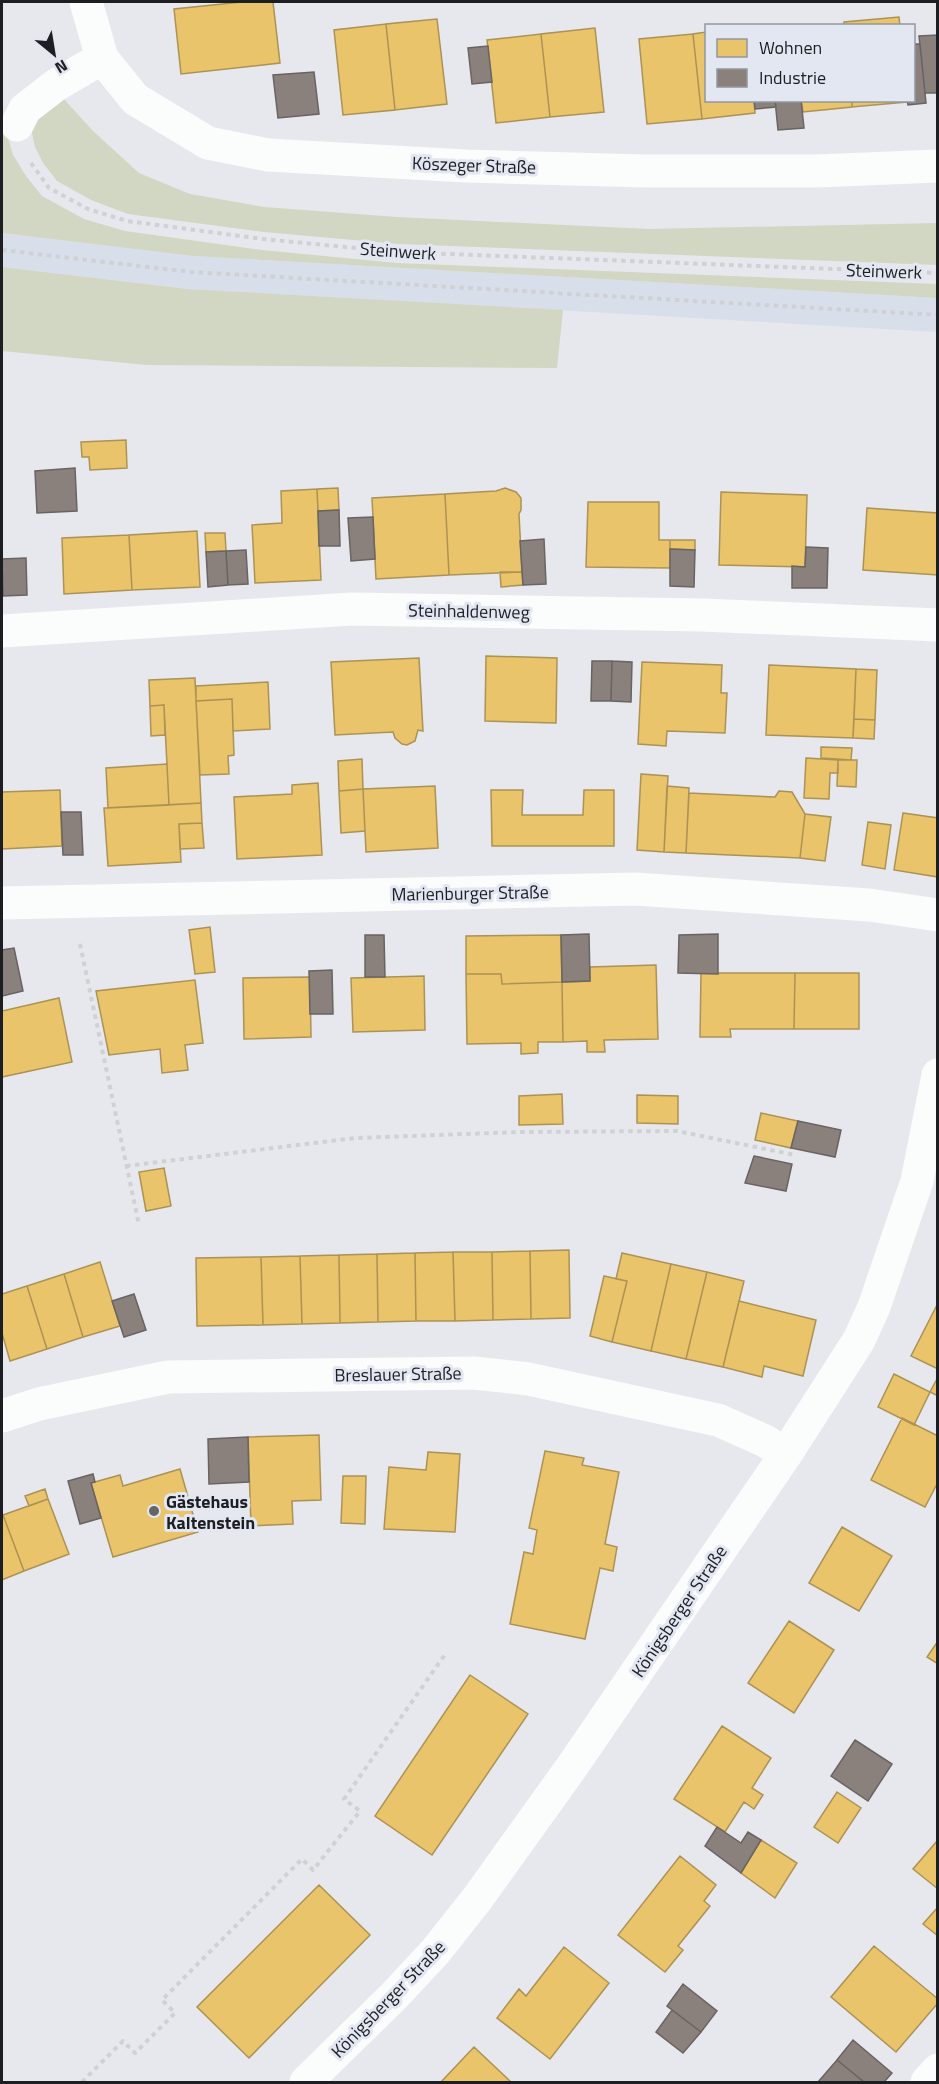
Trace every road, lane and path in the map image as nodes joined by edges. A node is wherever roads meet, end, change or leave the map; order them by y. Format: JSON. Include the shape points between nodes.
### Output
{"nodes":[{"id":1,"x":86,"y":2,"type":"edge"},
{"id":2,"x":102,"y":58,"type":"junction"},
{"id":3,"x":17,"y":125,"type":"joint"},
{"id":4,"x":938,"y":166,"type":"edge"},
{"id":5,"x":2,"y":250,"type":"edge"},
{"id":6,"x":938,"y":273,"type":"edge"},
{"id":7,"x":938,"y":315,"type":"edge"},
{"id":8,"x":938,"y":624,"type":"edge"},
{"id":9,"x":2,"y":631,"type":"edge"},
{"id":10,"x":2,"y":903,"type":"edge"},
{"id":11,"x":938,"y":915,"type":"edge"},
{"id":12,"x":79,"y":942,"type":"dead end"},
{"id":13,"x":938,"y":1075,"type":"edge"},
{"id":14,"x":795,"y":1155,"type":"dead end"},
{"id":15,"x":126,"y":1166,"type":"junction"},
{"id":16,"x":139,"y":1225,"type":"dead end"},
{"id":17,"x":2,"y":1416,"type":"edge"},
{"id":18,"x":786,"y":1454,"type":"junction"},
{"id":19,"x":446,"y":1653,"type":"dead end"},
{"id":20,"x":938,"y":2070,"type":"edge"},
{"id":21,"x":82,"y":2082,"type":"edge"},
{"id":22,"x":306,"y":2082,"type":"edge"},
{"id":23,"x":927,"y":2082,"type":"edge"}],
"edges":[{"from":1,"to":2,"type":"street","name":"Köszeger Straße"},
{"from":2,"to":3,"type":"street","via":[[25,109]]},
{"from":2,"to":4,"type":"street","name":"Köszeger Straße","via":[[135,99],[208,143],[268,155],[645,171]]},
{"from":3,"to":6,"type":"path","name":"Steinwerk","via":[[24,150],[49,188],[88,209],[127,221],[397,252]]},
{"from":5,"to":7,"type":"path","via":[[191,272]]},
{"from":8,"to":9,"type":"street","name":"Steinhaldenweg","via":[[352,609]]},
{"from":10,"to":11,"type":"street","name":"Marienburger Straße","via":[[635,889],[869,905]]},
{"from":12,"to":15,"type":"path"},
{"from":13,"to":18,"type":"street","name":"Königsberger Straße","via":[[916,1181],[874,1308],[859,1340]]},
{"from":14,"to":15,"type":"path","via":[[678,1131],[520,1132],[354,1138]]},
{"from":15,"to":16,"type":"path"},
{"from":17,"to":18,"type":"street","name":"Breslauer Straße","via":[[39,1404],[168,1377],[483,1374],[529,1378],[718,1420]]},
{"from":18,"to":22,"type":"street","name":"Königsberger Straße","via":[[477,1899],[394,1996]]},
{"from":19,"to":21,"type":"path","via":[[344,1799],[360,1811],[313,1870],[302,1859],[162,2000],[175,2013],[168,2021],[135,2053],[123,2041]]},
{"from":20,"to":23,"type":"street"}]}
